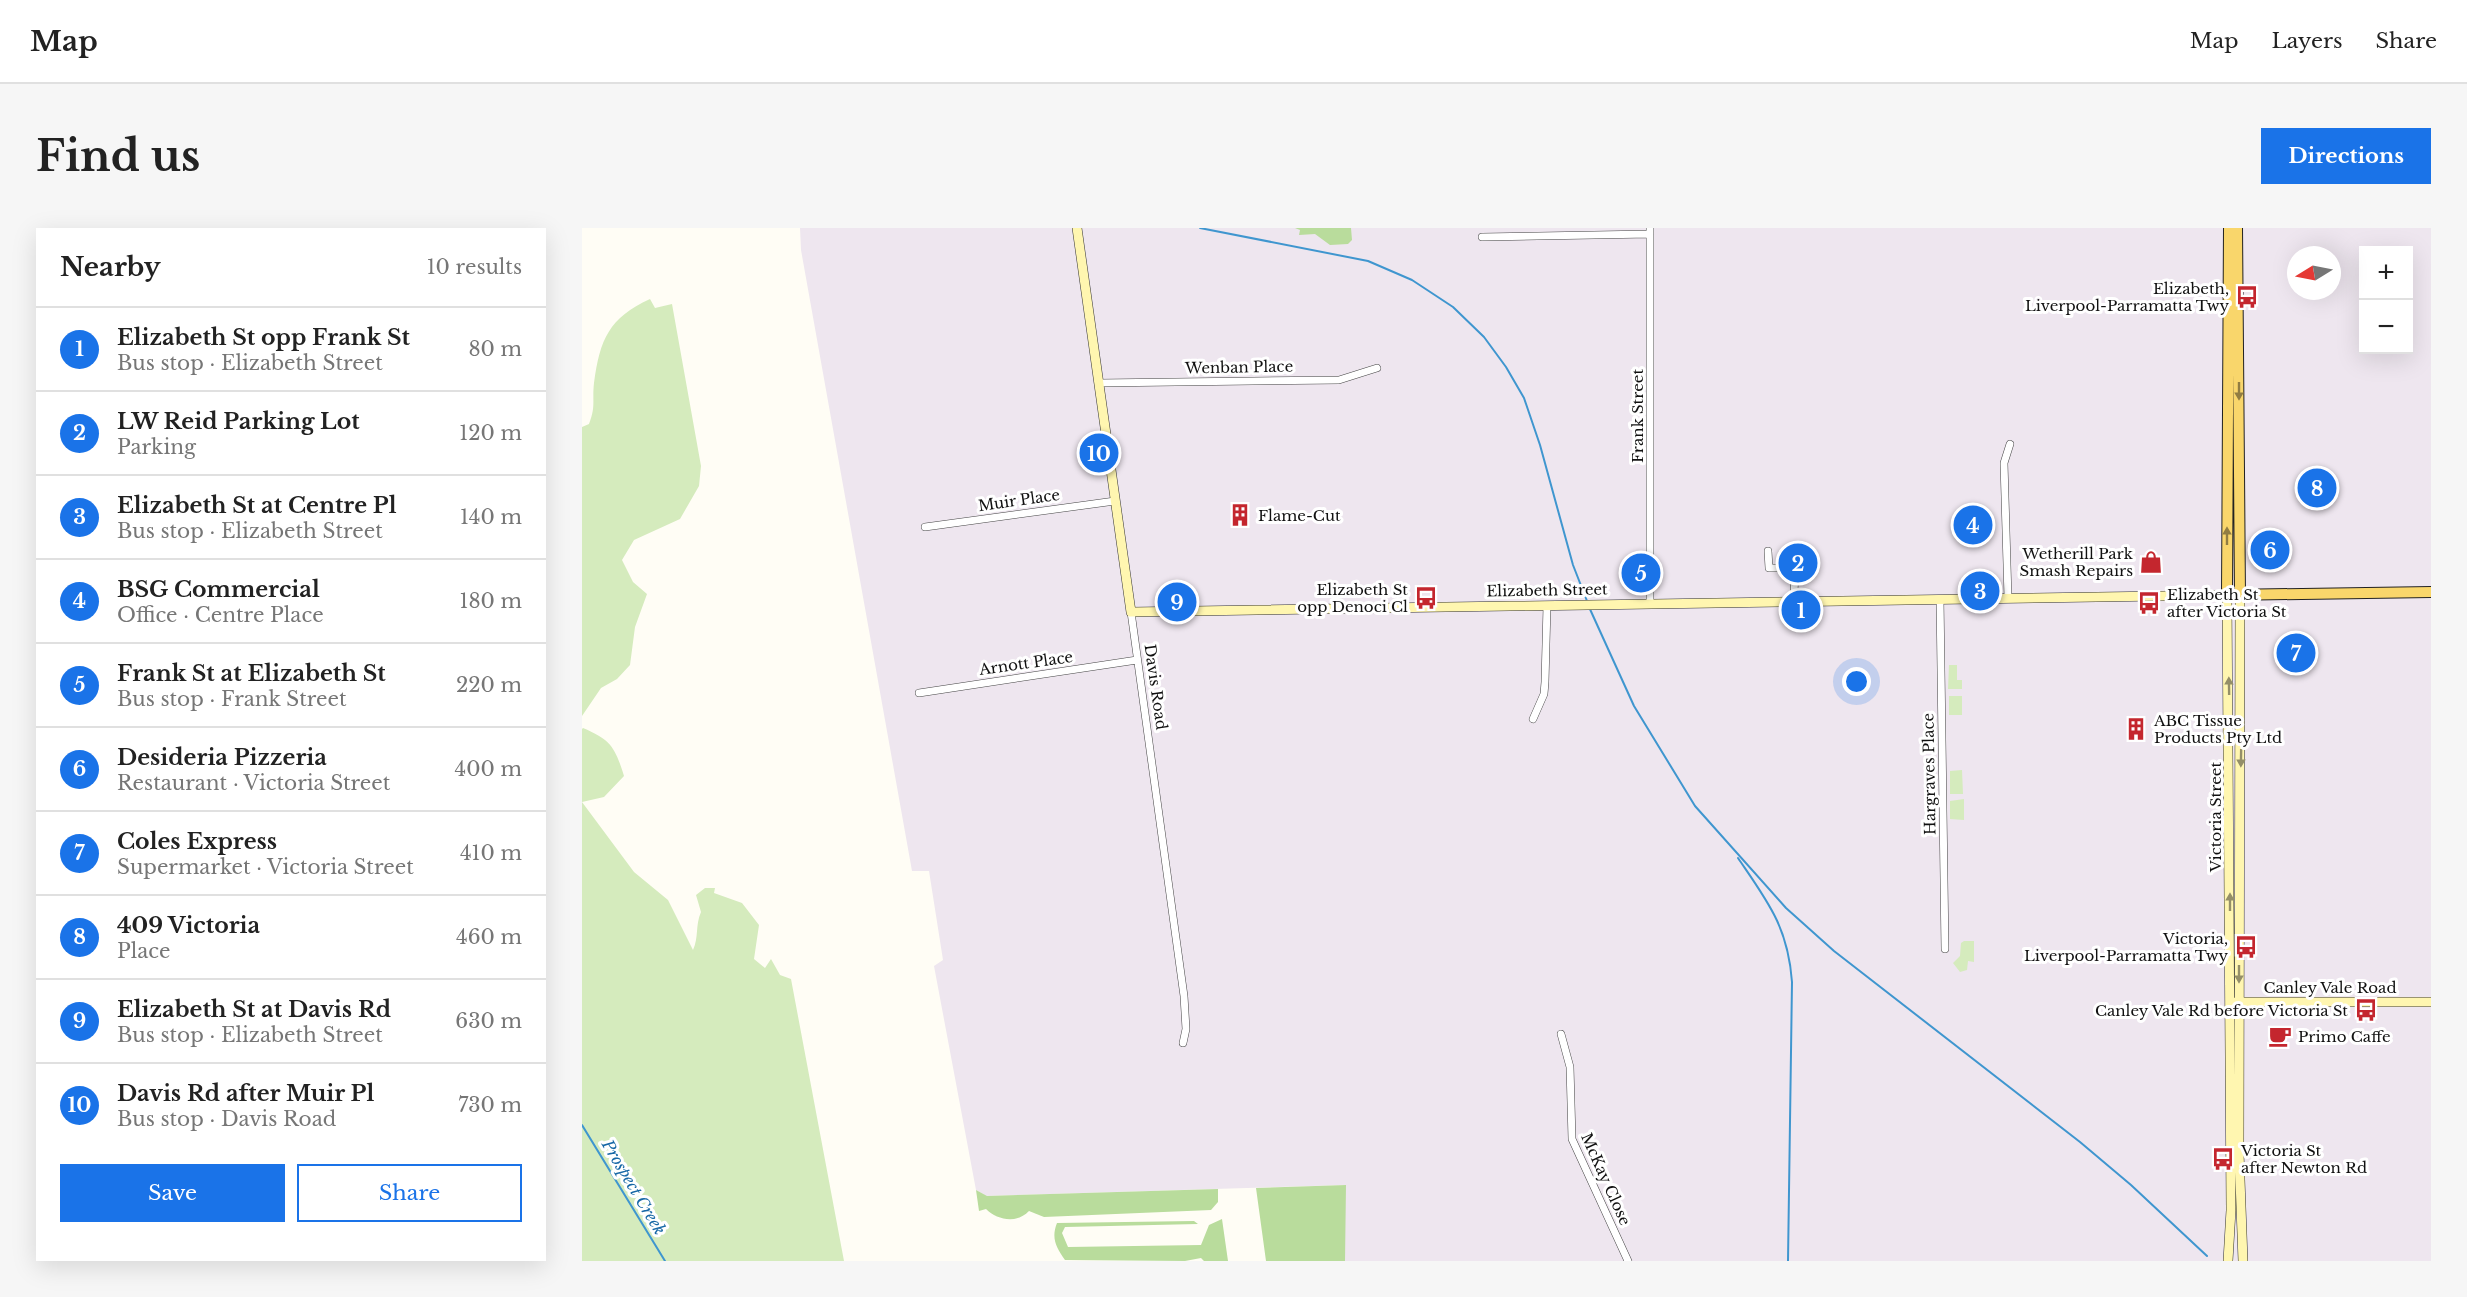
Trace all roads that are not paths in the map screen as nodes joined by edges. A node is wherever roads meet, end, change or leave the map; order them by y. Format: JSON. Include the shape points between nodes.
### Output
{"nodes":[{"id":1,"x":1077,"y":228,"type":"edge"},
{"id":2,"x":2229,"y":228,"type":"edge"},
{"id":3,"x":2237,"y":228,"type":"edge"},
{"id":4,"x":1650,"y":231,"type":"edge"},
{"id":5,"x":1482,"y":237,"type":"dead end"},
{"id":6,"x":1377,"y":368,"type":"dead end"},
{"id":7,"x":1099,"y":383,"type":"junction"},
{"id":8,"x":2010,"y":444,"type":"dead end"},
{"id":9,"x":1115,"y":501,"type":"junction"},
{"id":10,"x":925,"y":526,"type":"dead end"},
{"id":11,"x":1768,"y":551,"type":"dead end"},
{"id":12,"x":2431,"y":592,"type":"edge"},
{"id":13,"x":2227,"y":595,"type":"junction"},
{"id":14,"x":2240,"y":595,"type":"junction"},
{"id":15,"x":2008,"y":598,"type":"junction"},
{"id":16,"x":1940,"y":599,"type":"junction"},
{"id":17,"x":1790,"y":602,"type":"junction"},
{"id":18,"x":1650,"y":604,"type":"junction"},
{"id":19,"x":1546,"y":606,"type":"junction"},
{"id":20,"x":1131,"y":612,"type":"junction"},
{"id":21,"x":1137,"y":660,"type":"junction"},
{"id":22,"x":919,"y":693,"type":"dead end"},
{"id":23,"x":1533,"y":719,"type":"dead end"},
{"id":24,"x":1946,"y":949,"type":"dead end"},
{"id":25,"x":2234,"y":1002,"type":"junction"},
{"id":26,"x":2431,"y":1002,"type":"edge"},
{"id":27,"x":1562,"y":1034,"type":"dead end"},
{"id":28,"x":1183,"y":1043,"type":"dead end"},
{"id":29,"x":1628,"y":1261,"type":"edge"},
{"id":30,"x":2228,"y":1261,"type":"edge"},
{"id":31,"x":2243,"y":1261,"type":"edge"}],
"edges":[{"from":1,"to":7,"type":"street","name":"Davis Road"},
{"from":13,"to":2,"type":"main road","name":"Victoria Street","one_way":true},
{"from":3,"to":14,"type":"main road","name":"Victoria Street","one_way":true},
{"from":4,"to":5,"type":"street"},
{"from":4,"to":18,"type":"street","name":"Frank Street"},
{"from":6,"to":7,"type":"street","name":"Wenban Place","via":[[1339,380]]},
{"from":7,"to":9,"type":"street","name":"Davis Road"},
{"from":8,"to":15,"type":"street","via":[[2004,463]]},
{"from":9,"to":10,"type":"street","name":"Muir Place"},
{"from":9,"to":20,"type":"street","name":"Davis Road"},
{"from":11,"to":17,"type":"street","via":[[1769,568],[1796,568]]},
{"from":12,"to":14,"type":"main road","name":"Elizabeth Street"},
{"from":13,"to":14,"type":"main road","name":"Elizabeth Street"},
{"from":13,"to":15,"type":"street","name":"Elizabeth Street"},
{"from":25,"to":13,"type":"street","name":"Victoria Street","one_way":true},
{"from":14,"to":25,"type":"street","name":"Victoria Street","one_way":true},
{"from":15,"to":16,"type":"street","name":"Elizabeth Street"},
{"from":16,"to":17,"type":"street","name":"Elizabeth Street"},
{"from":16,"to":24,"type":"street","name":"Hargraves Place"},
{"from":17,"to":18,"type":"street","name":"Elizabeth Street"},
{"from":18,"to":19,"type":"street","name":"Elizabeth Street"},
{"from":19,"to":20,"type":"street","name":"Elizabeth Street"},
{"from":19,"to":23,"type":"street","via":[[1544,694]]},
{"from":20,"to":21,"type":"street","name":"Davis Road"},
{"from":21,"to":22,"type":"street","name":"Arnott Place"},
{"from":21,"to":28,"type":"street","name":"Davis Road","via":[[1184,996]]},
{"from":25,"to":26,"type":"street","name":"Canley Vale Road"},
{"from":25,"to":30,"type":"street","name":"Victoria Street"},
{"from":25,"to":31,"type":"street","name":"Victoria Street"},
{"from":27,"to":29,"type":"street","name":"McKay Close","via":[[1570,1067],[1572,1139]]}]}
